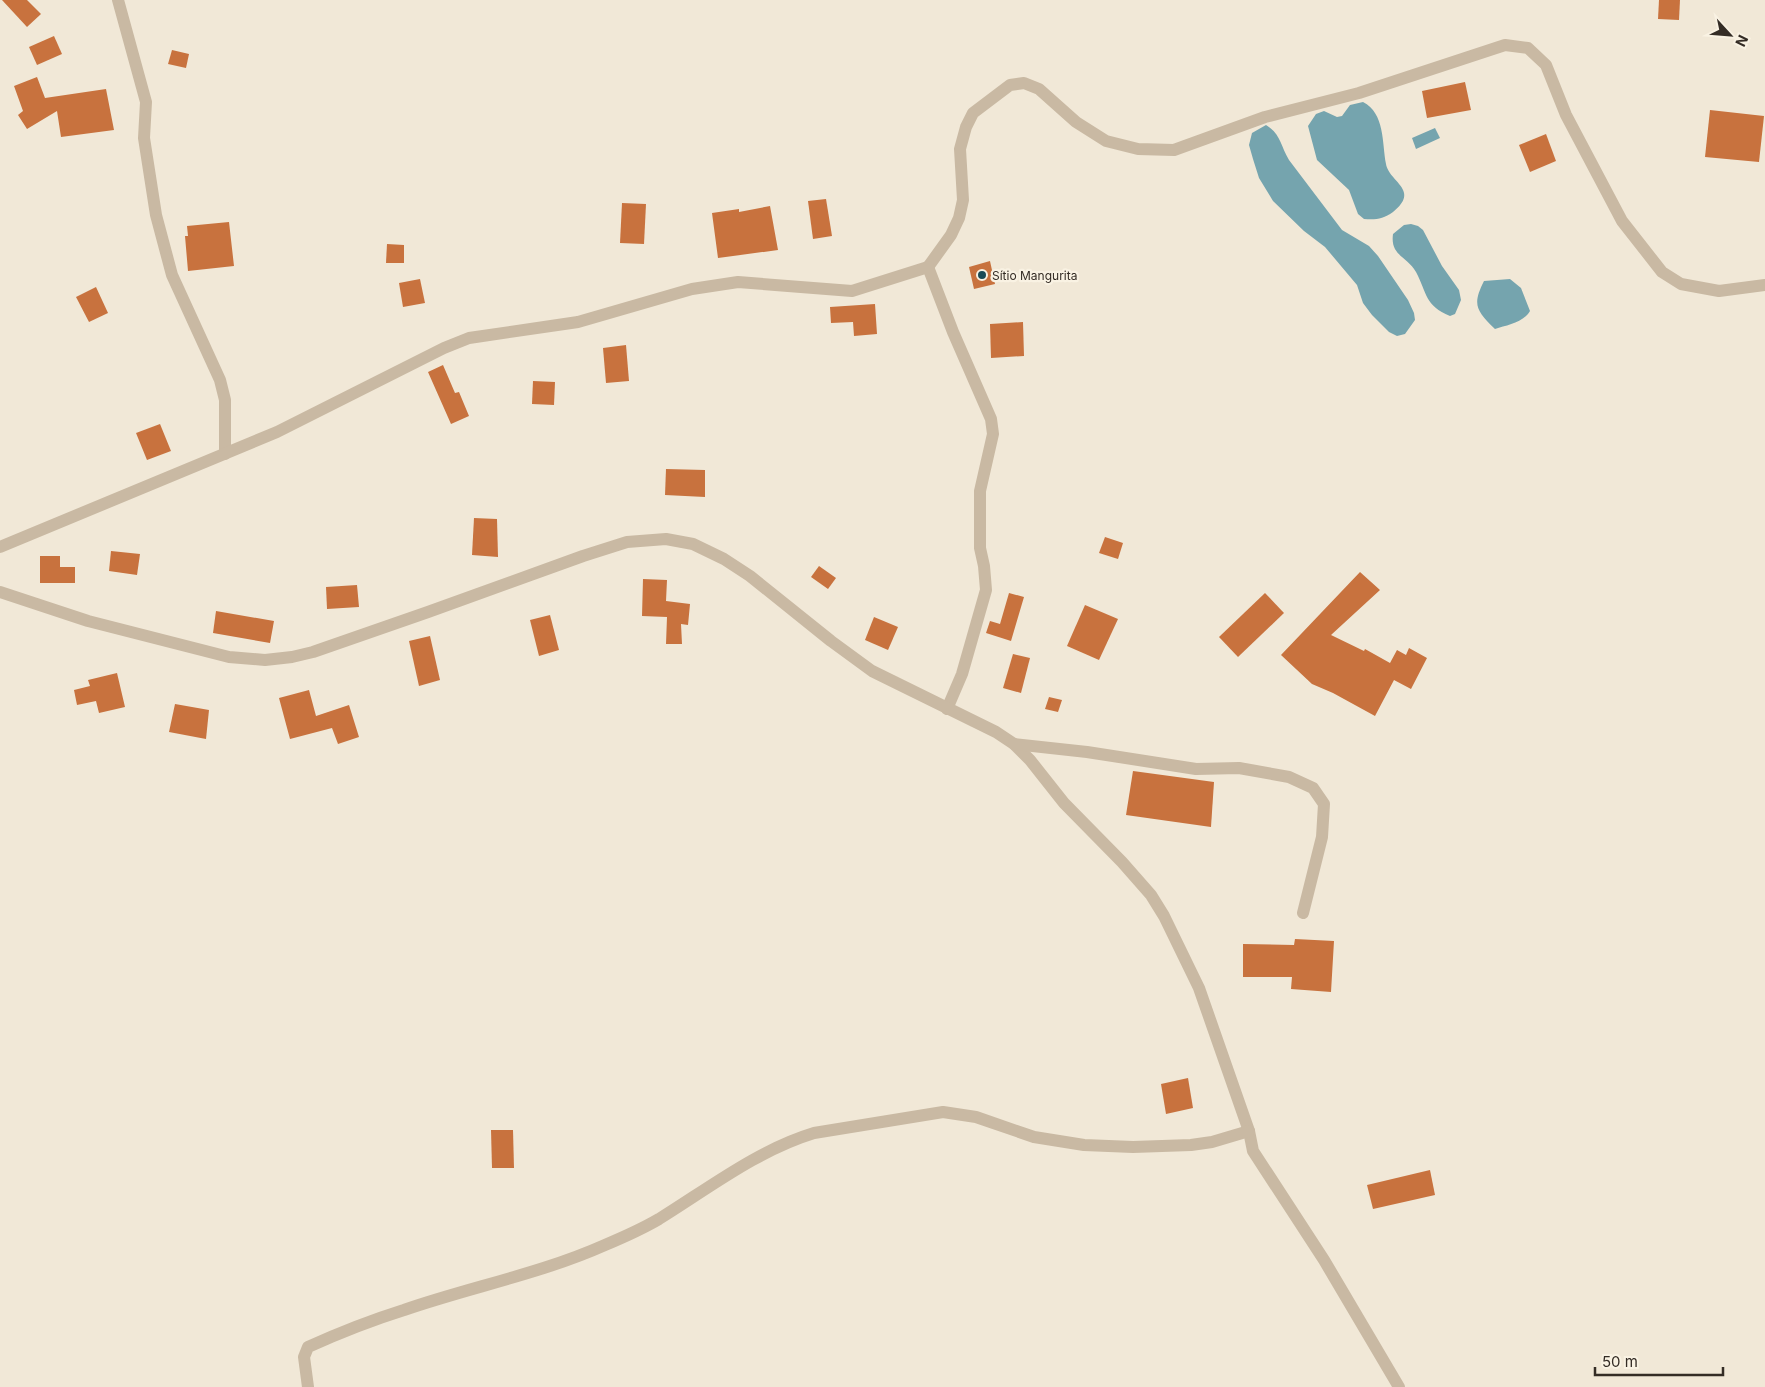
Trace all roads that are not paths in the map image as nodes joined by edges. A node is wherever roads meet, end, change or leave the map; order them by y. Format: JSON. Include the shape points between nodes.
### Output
{"nodes":[{"id":1,"x":118,"y":0,"type":"edge"},
{"id":2,"x":928,"y":267,"type":"junction"},
{"id":3,"x":1765,"y":285,"type":"edge"},
{"id":4,"x":225,"y":454,"type":"junction"},
{"id":5,"x":0,"y":547,"type":"edge"},
{"id":6,"x":0,"y":592,"type":"edge"},
{"id":7,"x":947,"y":709,"type":"junction"},
{"id":8,"x":1014,"y":744,"type":"junction"},
{"id":9,"x":1303,"y":912,"type":"dead end"},
{"id":10,"x":1249,"y":1131,"type":"junction"},
{"id":11,"x":308,"y":1387,"type":"edge"},
{"id":12,"x":1399,"y":1387,"type":"edge"}],
"edges":[{"from":1,"to":4,"type":"street","via":[[146,102],[144,138],[156,215],[172,275],[220,380],[225,400]]},
{"from":2,"to":3,"type":"street","via":[[959,218],[963,200],[960,149],[966,127],[973,113],[1010,85],[1024,83],[1038,89],[1076,122],[1106,141],[1138,148],[1174,150],[1265,116],[1359,93],[1505,45],[1528,48],[1546,65],[1566,115],[1622,221],[1662,272],[1680,284],[1719,291]]},
{"from":2,"to":4,"type":"street","via":[[852,291],[738,282],[702,288],[578,322],[469,338]]},
{"from":2,"to":7,"type":"street","via":[[991,419],[993,434],[980,492],[980,548],[986,590],[962,674]]},
{"from":4,"to":5,"type":"street"},
{"from":6,"to":7,"type":"street","via":[[88,621],[229,657],[265,660],[313,652],[627,542],[666,539],[693,544],[724,559],[872,671]]},
{"from":7,"to":8,"type":"street"},
{"from":8,"to":9,"type":"street","via":[[1196,769],[1239,768],[1289,777],[1313,788],[1324,804],[1322,837]]},
{"from":8,"to":10,"type":"street","via":[[1064,803],[1151,895],[1164,916],[1199,988]]},
{"from":10,"to":11,"type":"street","via":[[1191,1145],[1084,1145],[1034,1137],[976,1117],[943,1112],[814,1133],[742,1166],[659,1219],[603,1246],[522,1275],[404,1310],[308,1346],[304,1357]]},
{"from":10,"to":12,"type":"street","via":[[1253,1151],[1324,1260]]}]}
